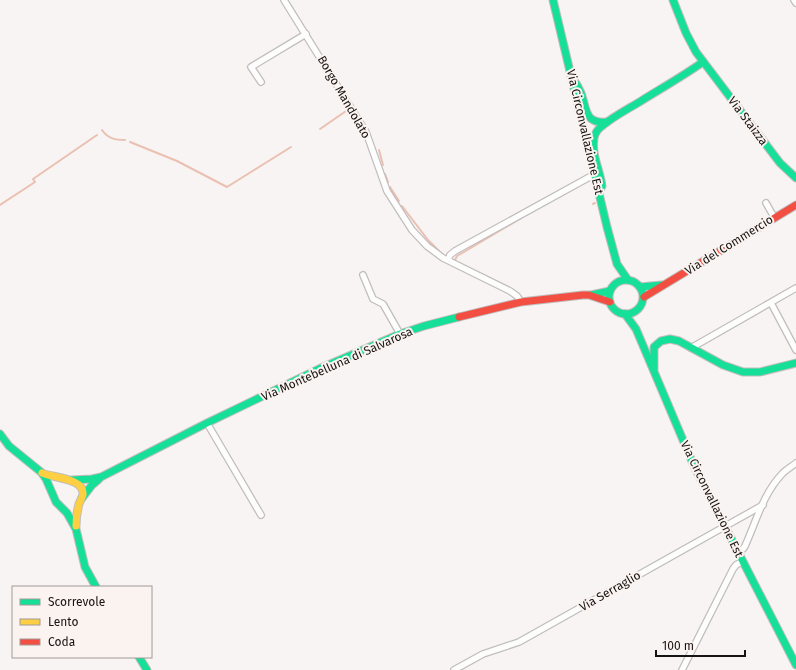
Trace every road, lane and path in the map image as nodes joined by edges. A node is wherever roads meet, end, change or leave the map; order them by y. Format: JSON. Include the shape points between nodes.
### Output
{"nodes":[{"id":1,"x":284,"y":0,"type":"edge"},
{"id":2,"x":553,"y":0,"type":"edge"},
{"id":3,"x":673,"y":0,"type":"edge"},
{"id":4,"x":794,"y":0,"type":"edge"},
{"id":5,"x":796,"y":3,"type":"edge"},
{"id":6,"x":306,"y":34,"type":"junction"},
{"id":7,"x":703,"y":62,"type":"junction"},
{"id":8,"x":571,"y":74,"type":"junction"},
{"id":9,"x":261,"y":82,"type":"dead end"},
{"id":10,"x":607,"y":122,"type":"junction"},
{"id":11,"x":595,"y":174,"type":"junction"},
{"id":12,"x":796,"y":178,"type":"edge"},
{"id":13,"x":599,"y":192,"type":"junction"},
{"id":14,"x":766,"y":203,"type":"dead end"},
{"id":15,"x":796,"y":205,"type":"edge"},
{"id":16,"x":774,"y":217,"type":"junction"},
{"id":17,"x":448,"y":260,"type":"junction"},
{"id":18,"x":618,"y":264,"type":"junction"},
{"id":19,"x":363,"y":275,"type":"dead end"},
{"id":20,"x":628,"y":280,"type":"junction"},
{"id":21,"x":664,"y":285,"type":"junction"},
{"id":22,"x":640,"y":287,"type":"junction"},
{"id":23,"x":612,"y":288,"type":"junction"},
{"id":24,"x":796,"y":288,"type":"edge"},
{"id":25,"x":589,"y":295,"type":"junction"},
{"id":26,"x":644,"y":297,"type":"junction"},
{"id":27,"x":521,"y":302,"type":"junction"},
{"id":28,"x":610,"y":302,"type":"junction"},
{"id":29,"x":771,"y":303,"type":"junction"},
{"id":30,"x":635,"y":312,"type":"junction"},
{"id":31,"x":625,"y":314,"type":"junction"},
{"id":32,"x":636,"y":330,"type":"junction"},
{"id":33,"x":400,"y":334,"type":"junction"},
{"id":34,"x":691,"y":348,"type":"junction"},
{"id":35,"x":796,"y":350,"type":"edge"},
{"id":36,"x":796,"y":363,"type":"edge"},
{"id":37,"x":655,"y":376,"type":"junction"},
{"id":38,"x":207,"y":423,"type":"junction"},
{"id":39,"x":0,"y":434,"type":"edge"},
{"id":40,"x":796,"y":463,"type":"edge"},
{"id":41,"x":41,"y":472,"type":"junction"},
{"id":42,"x":101,"y":477,"type":"junction"},
{"id":43,"x":69,"y":480,"type":"junction"},
{"id":44,"x":54,"y":494,"type":"junction"},
{"id":45,"x":81,"y":501,"type":"junction"},
{"id":46,"x":763,"y":505,"type":"junction"},
{"id":47,"x":62,"y":507,"type":"junction"},
{"id":48,"x":261,"y":516,"type":"dead end"},
{"id":49,"x":725,"y":526,"type":"junction"},
{"id":50,"x":76,"y":529,"type":"junction"},
{"id":51,"x":738,"y":551,"type":"junction"},
{"id":52,"x":743,"y":561,"type":"junction"},
{"id":53,"x":95,"y":586,"type":"edge"},
{"id":54,"x":140,"y":658,"type":"edge"},
{"id":55,"x":796,"y":664,"type":"edge"},
{"id":56,"x":147,"y":670,"type":"edge"},
{"id":57,"x":454,"y":670,"type":"edge"},
{"id":58,"x":682,"y":670,"type":"edge"}],
"edges":[{"from":1,"to":6,"type":"street","name":"Borgo Mandolato"},
{"from":2,"to":8,"type":"street","name":"Via Circonvallazione Est"},
{"from":3,"to":7,"type":"street","name":"Via Staizza","via":[[690,40]]},
{"from":4,"to":5,"type":"street"},
{"from":6,"to":9,"type":"street","via":[[250,67]]},
{"from":6,"to":17,"type":"street","name":"Borgo Mandolato","via":[[366,132],[388,191],[412,230],[427,246]]},
{"from":7,"to":10,"type":"street"},
{"from":7,"to":12,"type":"street","name":"Via Staizza","via":[[784,168]]},
{"from":8,"to":10,"type":"street","via":[[580,90],[588,116],[597,122]]},
{"from":8,"to":11,"type":"street","name":"Via Circonvallazione Est"},
{"from":10,"to":13,"type":"street","via":[[597,131],[593,140],[602,183]]},
{"from":11,"to":13,"type":"street","name":"Via Circonvallazione Est"},
{"from":11,"to":17,"type":"street","via":[[455,251]]},
{"from":13,"to":18,"type":"street","name":"Via Circonvallazione Est"},
{"from":14,"to":16,"type":"street"},
{"from":15,"to":16,"type":"street","name":"Via del Commercio"},
{"from":16,"to":21,"type":"street","name":"Via del Commercio"},
{"from":17,"to":27,"type":"street","name":"Borgo Mandolato","via":[[510,291]]},
{"from":18,"to":20,"type":"street"},
{"from":18,"to":23,"type":"street"},
{"from":19,"to":33,"type":"street","via":[[373,298],[383,304]]},
{"from":20,"to":22,"type":"street"},
{"from":20,"to":23,"type":"street","via":[[620,281]]},
{"from":21,"to":22,"type":"street"},
{"from":21,"to":26,"type":"street","name":"Via del Commercio"},
{"from":22,"to":26,"type":"street"},
{"from":23,"to":25,"type":"street"},
{"from":23,"to":28,"type":"street"},
{"from":24,"to":29,"type":"street"},
{"from":25,"to":27,"type":"street","name":"Via Montebelluna di Salvarosa"},
{"from":25,"to":28,"type":"street"},
{"from":26,"to":30,"type":"street"},
{"from":27,"to":33,"type":"street","name":"Via Montebelluna di Salvarosa"},
{"from":28,"to":31,"type":"street","via":[[615,310]]},
{"from":29,"to":34,"type":"street"},
{"from":29,"to":35,"type":"street"},
{"from":30,"to":31,"type":"street"},
{"from":30,"to":32,"type":"street"},
{"from":31,"to":32,"type":"street"},
{"from":32,"to":37,"type":"street","name":"Via Circonvallazione Est"},
{"from":33,"to":38,"type":"street","name":"Via Montebelluna di Salvarosa"},
{"from":34,"to":36,"type":"street","via":[[718,363],[746,372],[760,372]]},
{"from":34,"to":37,"type":"street","via":[[672,339],[659,342],[652,353]]},
{"from":37,"to":49,"type":"street","name":"Via Circonvallazione Est","via":[[694,466]]},
{"from":38,"to":42,"type":"street","name":"Via Montebelluna di Salvarosa"},
{"from":38,"to":48,"type":"street"},
{"from":39,"to":41,"type":"street","via":[[13,449]]},
{"from":40,"to":46,"type":"street","via":[[778,478]]},
{"from":41,"to":43,"type":"street","name":"Via Montebelluna di Salvarosa"},
{"from":41,"to":44,"type":"street"},
{"from":42,"to":43,"type":"street","name":"Via Montebelluna di Salvarosa"},
{"from":42,"to":45,"type":"street","name":"Via Montebelluna di Salvarosa"},
{"from":43,"to":44,"type":"street","via":[[57,484]]},
{"from":43,"to":45,"type":"street","via":[[81,487]]},
{"from":44,"to":47,"type":"street","via":[[56,502]]},
{"from":45,"to":47,"type":"street","via":[[72,508]]},
{"from":45,"to":50,"type":"street","via":[[76,516]]},
{"from":46,"to":49,"type":"street","name":"Via Serraglio"},
{"from":46,"to":51,"type":"street","via":[[745,546]]},
{"from":47,"to":50,"type":"street"},
{"from":49,"to":51,"type":"street","name":"Via Circonvallazione Est"},
{"from":49,"to":57,"type":"street","name":"Via Serraglio","via":[[519,642],[483,654]]},
{"from":50,"to":53,"type":"street","via":[[84,567]]},
{"from":51,"to":52,"type":"street","name":"Via Circonvallazione Est"},
{"from":52,"to":55,"type":"street","name":"Via Circonvallazione Est"},
{"from":52,"to":58,"type":"street","via":[[733,569]]},
{"from":54,"to":56,"type":"street"}]}
